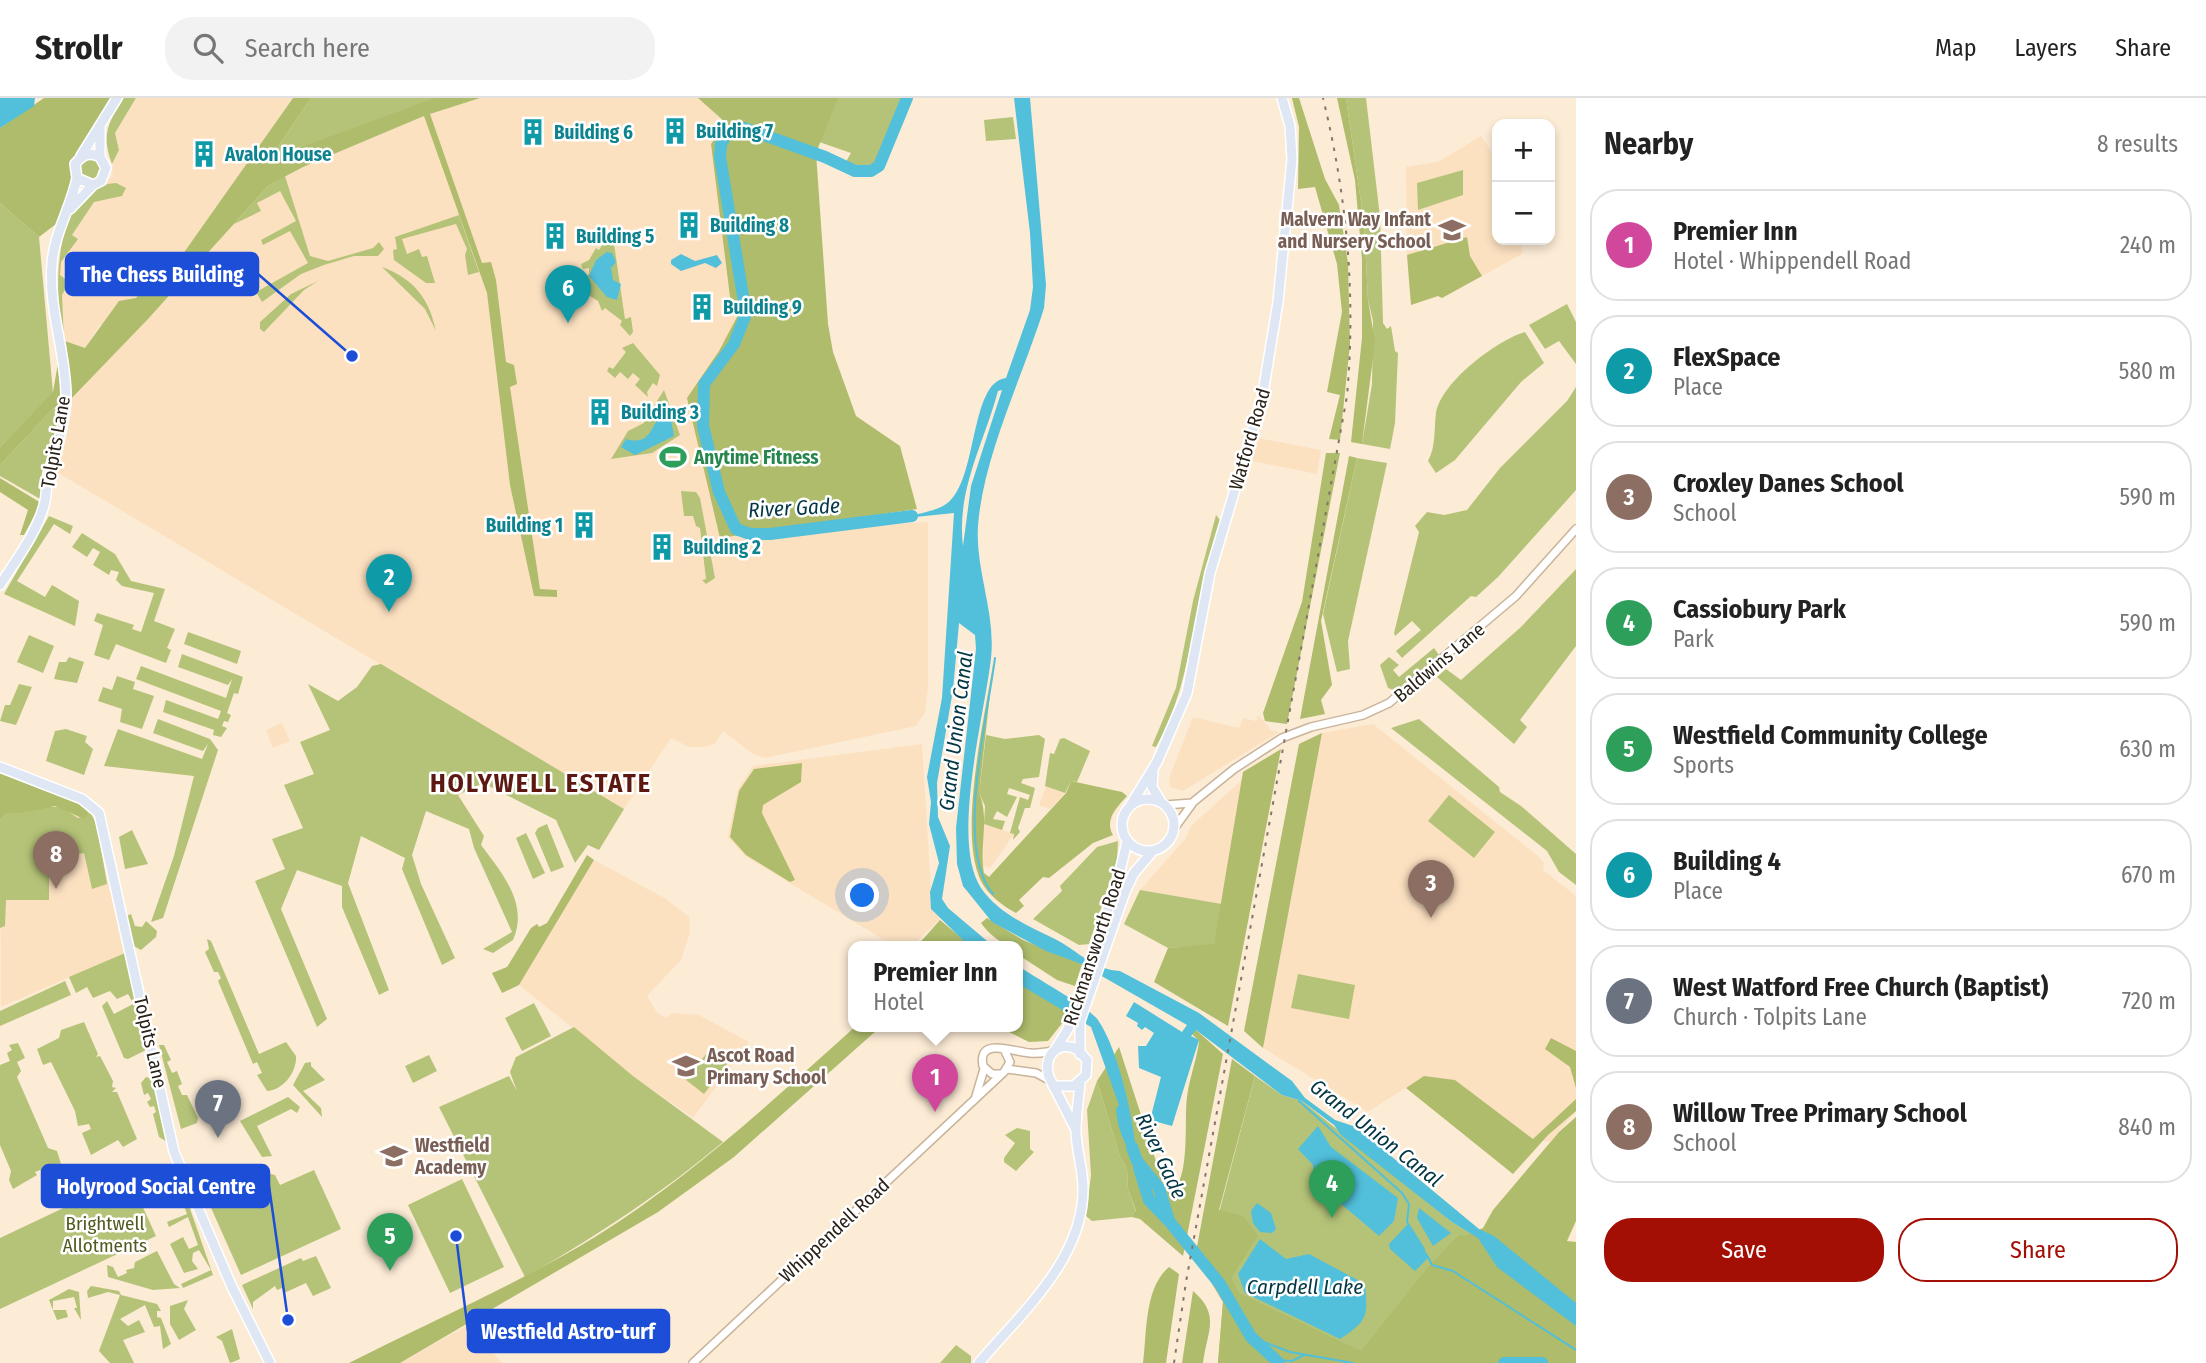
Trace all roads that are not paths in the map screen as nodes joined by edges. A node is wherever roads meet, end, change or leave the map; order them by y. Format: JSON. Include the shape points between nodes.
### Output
{"nodes":[{"id":1,"x":117,"y":98,"type":"edge"},
{"id":2,"x":1282,"y":98,"type":"edge"},
{"id":3,"x":100,"y":127,"type":"junction"},
{"id":4,"x":81,"y":156,"type":"junction"},
{"id":5,"x":100,"y":157,"type":"junction"},
{"id":6,"x":77,"y":178,"type":"junction"},
{"id":7,"x":93,"y":185,"type":"junction"},
{"id":8,"x":70,"y":209,"type":"junction"},
{"id":9,"x":1576,"y":529,"type":"edge"},
{"id":10,"x":0,"y":585,"type":"edge"},
{"id":11,"x":0,"y":767,"type":"edge"},
{"id":12,"x":1153,"y":770,"type":"junction"},
{"id":13,"x":1192,"y":803,"type":"junction"},
{"id":14,"x":1163,"y":804,"type":"junction"},
{"id":15,"x":1129,"y":806,"type":"junction"},
{"id":16,"x":1173,"y":830,"type":"junction"},
{"id":17,"x":1127,"y":842,"type":"junction"},
{"id":18,"x":1152,"y":852,"type":"junction"},
{"id":19,"x":1109,"y":925,"type":"junction"},
{"id":20,"x":1081,"y":1004,"type":"junction"},
{"id":21,"x":1076,"y":1018,"type":"junction"},
{"id":22,"x":1004,"y":1049,"type":"junction"},
{"id":23,"x":1054,"y":1050,"type":"junction"},
{"id":24,"x":1080,"y":1054,"type":"junction"},
{"id":25,"x":984,"y":1069,"type":"junction"},
{"id":26,"x":1004,"y":1071,"type":"junction"},
{"id":27,"x":1080,"y":1082,"type":"junction"},
{"id":28,"x":1053,"y":1083,"type":"junction"},
{"id":29,"x":976,"y":1096,"type":"junction"},
{"id":30,"x":1076,"y":1130,"type":"junction"},
{"id":31,"x":270,"y":1363,"type":"edge"},
{"id":32,"x":693,"y":1363,"type":"edge"},
{"id":33,"x":979,"y":1363,"type":"edge"}],
"edges":[{"from":1,"to":3,"type":"main road","name":"Tolpits Lane"},
{"from":2,"to":12,"type":"main road","name":"Watford Road","via":[[1293,147],[1265,383],[1210,573],[1187,693]]},
{"from":3,"to":4,"type":"main road","name":"Tolpits Lane"},
{"from":3,"to":5,"type":"main road","name":"Tolpits Lane"},
{"from":4,"to":5,"type":"main road"},
{"from":4,"to":6,"type":"main road","name":"Tolpits Lane","via":[[75,164]]},
{"from":5,"to":7,"type":"main road","name":"Tolpits Lane","via":[[106,172]]},
{"from":6,"to":7,"type":"main road"},
{"from":6,"to":8,"type":"main road","name":"Tolpits Lane"},
{"from":7,"to":8,"type":"main road","name":"Tolpits Lane"},
{"from":8,"to":10,"type":"main road","name":"Tolpits Lane","via":[[57,234],[52,264],[52,308],[66,397],[46,501]]},
{"from":9,"to":13,"type":"street","name":"Baldwins Lane","via":[[1516,596],[1389,703],[1282,738]]},
{"from":11,"to":31,"type":"main road","name":"Tolpits Lane","via":[[82,799],[99,813],[174,1152]]},
{"from":12,"to":14,"type":"main road","via":[[1152,787]]},
{"from":12,"to":15,"type":"main road","name":"Watford Road"},
{"from":13,"to":14,"type":"street"},
{"from":13,"to":16,"type":"street","name":"Baldwins Lane"},
{"from":14,"to":15,"type":"main road","via":[[1144,799]]},
{"from":14,"to":16,"type":"main road","via":[[1172,815]]},
{"from":15,"to":17,"type":"main road","via":[[1121,822]]},
{"from":16,"to":18,"type":"main road","via":[[1164,846]]},
{"from":17,"to":18,"type":"main road"},
{"from":17,"to":19,"type":"main road","name":"Rickmansworth Road"},
{"from":18,"to":19,"type":"main road","name":"Rickmansworth Road","via":[[1131,878]]},
{"from":19,"to":20,"type":"main road","name":"Rickmansworth Road","via":[[1084,981]]},
{"from":19,"to":20,"type":"main road","name":"Rickmansworth Road","via":[[1094,984]]},
{"from":20,"to":21,"type":"main road","name":"Rickmansworth Road"},
{"from":21,"to":23,"type":"main road","name":"Rickmansworth Road"},
{"from":21,"to":24,"type":"main road","name":"Rickmansworth Road"},
{"from":22,"to":23,"type":"street","via":[[1032,1054]]},
{"from":22,"to":25,"type":"street","via":[[995,1046],[985,1052]]},
{"from":22,"to":26,"type":"street","via":[[1010,1058]]},
{"from":23,"to":24,"type":"main road","via":[[1070,1046]]},
{"from":23,"to":28,"type":"main road","via":[[1046,1068]]},
{"from":24,"to":27,"type":"main road","via":[[1088,1066]]},
{"from":25,"to":26,"type":"street","via":[[992,1074]]},
{"from":25,"to":29,"type":"street"},
{"from":26,"to":28,"type":"street","via":[[1036,1073]]},
{"from":26,"to":29,"type":"street","name":"Whippendell Road"},
{"from":27,"to":28,"type":"main road","via":[[1069,1087]]},
{"from":27,"to":30,"type":"main road"},
{"from":28,"to":30,"type":"main road"},
{"from":29,"to":32,"type":"street","name":"Whippendell Road"},
{"from":30,"to":33,"type":"main road","via":[[1083,1189],[1069,1250]]}]}
